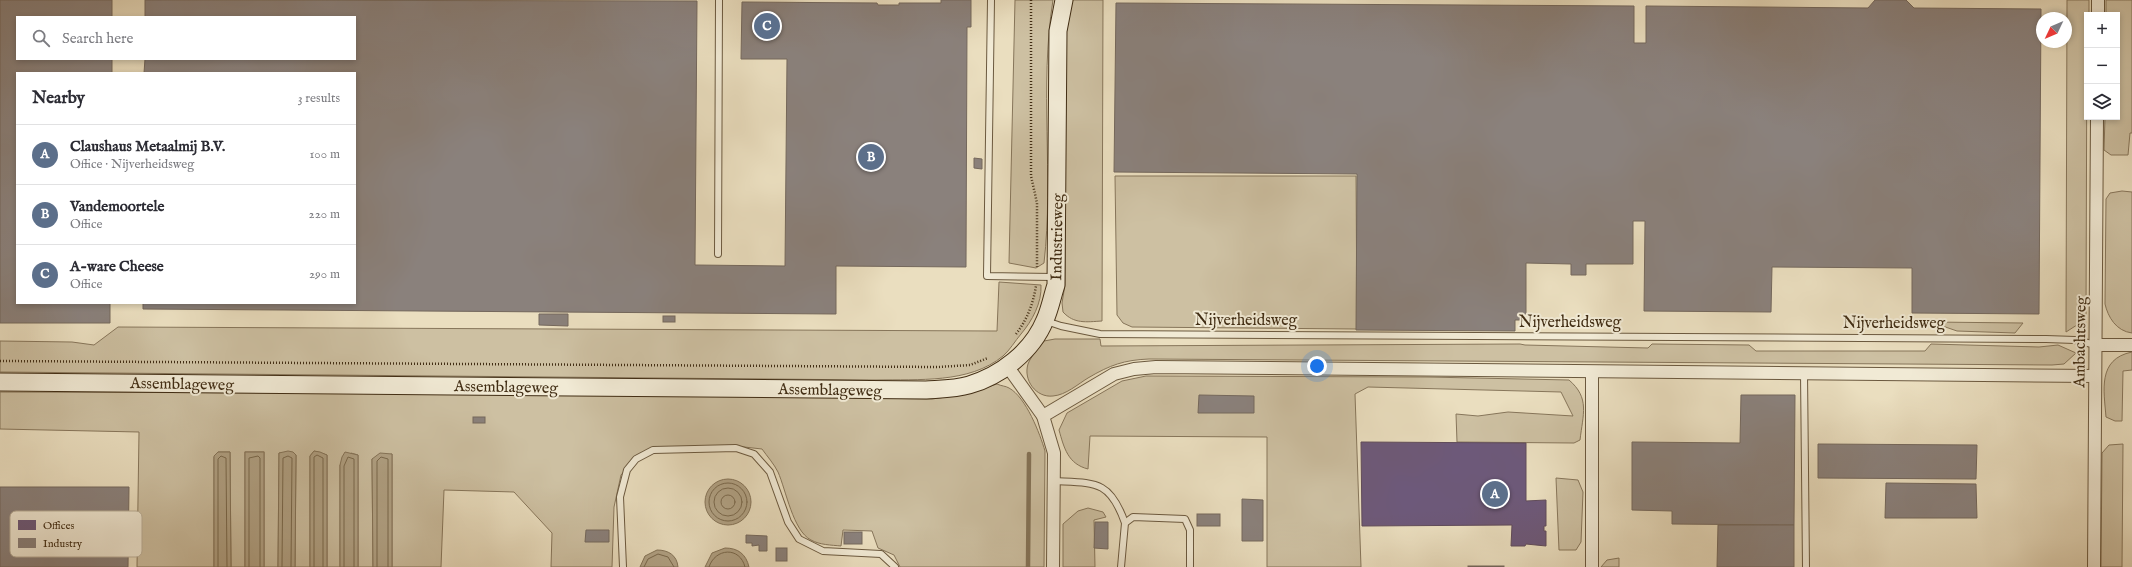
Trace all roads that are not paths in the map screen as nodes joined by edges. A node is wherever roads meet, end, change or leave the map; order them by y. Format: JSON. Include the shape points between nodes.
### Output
{"nodes":[{"id":1,"x":719,"y":0,"type":"edge"},
{"id":2,"x":991,"y":0,"type":"edge"},
{"id":3,"x":1064,"y":0,"type":"edge"},
{"id":4,"x":2098,"y":0,"type":"edge"},
{"id":5,"x":2098,"y":12,"type":"edge"},
{"id":6,"x":2097,"y":120,"type":"edge"},
{"id":7,"x":718,"y":254,"type":"dead end"},
{"id":8,"x":1056,"y":278,"type":"junction"},
{"id":9,"x":1045,"y":321,"type":"junction"},
{"id":10,"x":2096,"y":345,"type":"junction"},
{"id":11,"x":2132,"y":345,"type":"edge"},
{"id":12,"x":1008,"y":367,"type":"junction"},
{"id":13,"x":1592,"y":372,"type":"junction"},
{"id":14,"x":1804,"y":373,"type":"junction"},
{"id":15,"x":2094,"y":376,"type":"junction"},
{"id":16,"x":0,"y":382,"type":"edge"},
{"id":17,"x":1043,"y":416,"type":"junction"},
{"id":18,"x":1055,"y":481,"type":"junction"},
{"id":19,"x":1125,"y":522,"type":"junction"},
{"id":20,"x":623,"y":567,"type":"edge"},
{"id":21,"x":895,"y":567,"type":"edge"},
{"id":22,"x":1053,"y":567,"type":"edge"},
{"id":23,"x":1121,"y":567,"type":"edge"},
{"id":24,"x":1190,"y":567,"type":"edge"},
{"id":25,"x":1592,"y":567,"type":"edge"},
{"id":26,"x":1806,"y":567,"type":"edge"},
{"id":27,"x":2094,"y":567,"type":"edge"}],
"edges":[{"from":1,"to":7,"type":"lane"},
{"from":2,"to":8,"type":"lane","via":[[987,276]]},
{"from":3,"to":8,"type":"street","name":"Industrieweg","via":[[1058,31]]},
{"from":4,"to":5,"type":"street"},
{"from":6,"to":10,"type":"street","name":"Ambachtsweg"},
{"from":8,"to":9,"type":"street","name":"Industrieweg"},
{"from":9,"to":10,"type":"lane","name":"Nijverheidsweg","via":[[1100,334],[2038,339],[2074,340]]},
{"from":9,"to":12,"type":"street","name":"Industrieweg","via":[[1028,348]]},
{"from":10,"to":11,"type":"street"},
{"from":10,"to":15,"type":"street","name":"Ambachtsweg"},
{"from":12,"to":16,"type":"street","name":"Assemblageweg","via":[[967,386],[926,390]]},
{"from":12,"to":17,"type":"street"},
{"from":13,"to":14,"type":"street"},
{"from":13,"to":17,"type":"street","via":[[1156,367],[1114,374]]},
{"from":13,"to":25,"type":"street"},
{"from":14,"to":15,"type":"street"},
{"from":14,"to":26,"type":"lane"},
{"from":15,"to":27,"type":"street","name":"Ambachtsweg"},
{"from":17,"to":18,"type":"street","via":[[1054,453]]},
{"from":18,"to":19,"type":"lane","via":[[1090,482],[1108,491],[1118,505]]},
{"from":18,"to":22,"type":"street"},
{"from":19,"to":23,"type":"lane"},
{"from":19,"to":24,"type":"lane","via":[[1133,517],[1184,519],[1190,530]]},
{"from":20,"to":21,"type":"lane","via":[[620,497],[627,470],[636,459],[653,450],[736,448],[754,454],[770,472],[788,522],[799,539],[823,551],[881,554]]}]}
